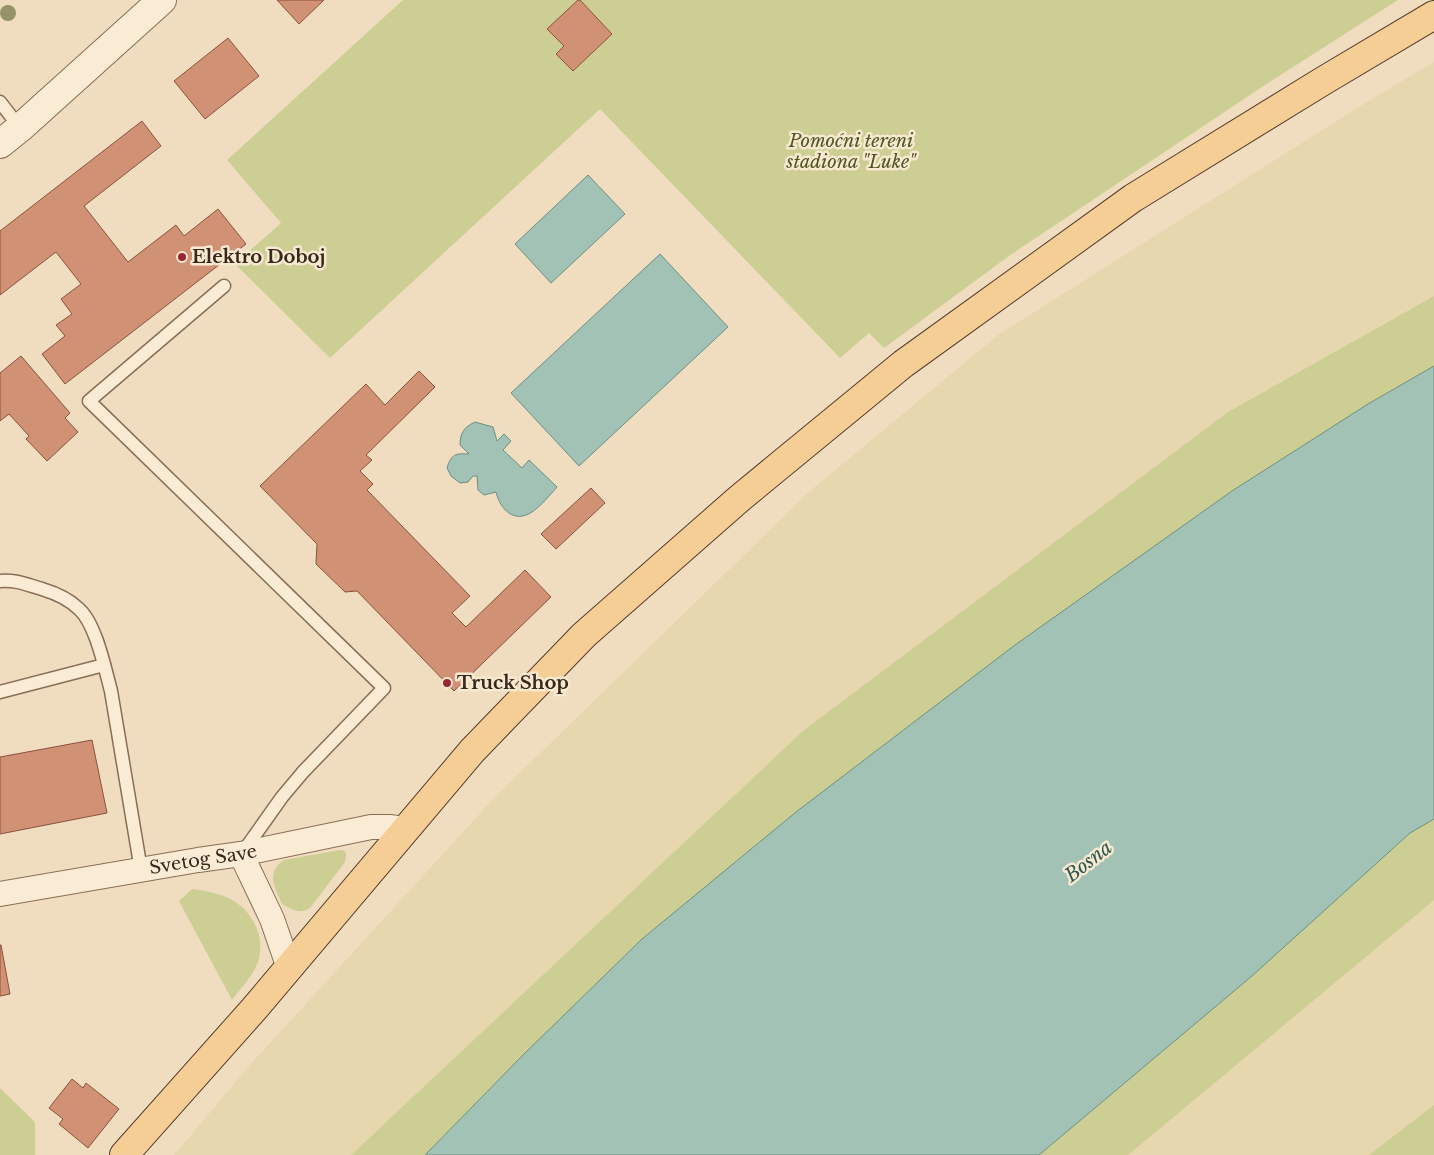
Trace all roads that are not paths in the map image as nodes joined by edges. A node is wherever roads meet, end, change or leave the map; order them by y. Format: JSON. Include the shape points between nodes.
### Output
{"nodes":[{"id":1,"x":162,"y":0,"type":"edge"},
{"id":2,"x":1434,"y":15,"type":"edge"},
{"id":3,"x":0,"y":102,"type":"edge"},
{"id":4,"x":10,"y":136,"type":"edge"},
{"id":5,"x":224,"y":286,"type":"dead end"},
{"id":6,"x":0,"y":581,"type":"edge"},
{"id":7,"x":104,"y":665,"type":"junction"},
{"id":8,"x":0,"y":692,"type":"edge"},
{"id":9,"x":407,"y":829,"type":"junction"},
{"id":10,"x":241,"y":854,"type":"junction"},
{"id":11,"x":141,"y":870,"type":"junction"},
{"id":12,"x":0,"y":894,"type":"edge"},
{"id":13,"x":288,"y":968,"type":"junction"},
{"id":14,"x":124,"y":1155,"type":"edge"}],
"edges":[{"from":1,"to":4,"type":"street"},
{"from":2,"to":9,"type":"main road","via":[[1133,198],[903,364],[740,498],[584,635],[472,751]]},
{"from":3,"to":4,"type":"lane"},
{"from":5,"to":10,"type":"lane","via":[[89,402],[384,688],[303,772]]},
{"from":6,"to":7,"type":"lane","via":[[16,580],[55,593],[80,609],[92,629]]},
{"from":7,"to":8,"type":"lane"},
{"from":7,"to":11,"type":"lane"},
{"from":9,"to":10,"type":"street","name":"Svetog Save","via":[[371,827]]},
{"from":9,"to":13,"type":"main road"},
{"from":10,"to":11,"type":"street","name":"Svetog Save"},
{"from":10,"to":13,"type":"street","via":[[272,919]]},
{"from":11,"to":12,"type":"street","name":"Svetog Save"},
{"from":13,"to":14,"type":"main road"}]}
